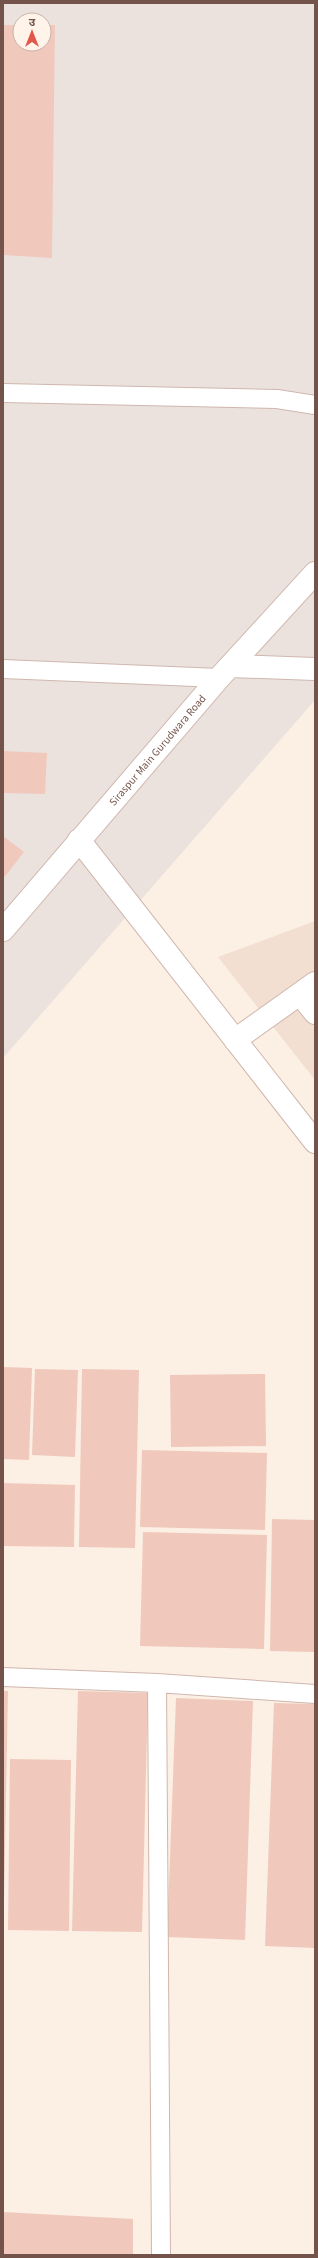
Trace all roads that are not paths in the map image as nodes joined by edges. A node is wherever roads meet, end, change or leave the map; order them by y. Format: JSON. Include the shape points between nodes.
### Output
{"nodes":[{"id":1,"x":3,"y":393,"type":"edge"},
{"id":2,"x":315,"y":405,"type":"edge"},
{"id":3,"x":315,"y":573,"type":"edge"},
{"id":4,"x":3,"y":669,"type":"edge"},
{"id":5,"x":315,"y":669,"type":"edge"},
{"id":6,"x":224,"y":672,"type":"junction"},
{"id":7,"x":79,"y":840,"type":"junction"},
{"id":8,"x":3,"y":930,"type":"edge"},
{"id":9,"x":307,"y":988,"type":"edge"},
{"id":10,"x":315,"y":1013,"type":"edge"},
{"id":11,"x":236,"y":1040,"type":"junction"},
{"id":12,"x":315,"y":1142,"type":"edge"},
{"id":13,"x":3,"y":1677,"type":"edge"},
{"id":14,"x":157,"y":1684,"type":"junction"},
{"id":15,"x":315,"y":1694,"type":"edge"},
{"id":16,"x":161,"y":2255,"type":"edge"}],
"edges":[{"from":1,"to":2,"type":"lane","via":[[277,399]]},
{"from":3,"to":6,"type":"street","name":"Siraspur Main Gurudwara Road"},
{"from":4,"to":6,"type":"lane"},
{"from":5,"to":6,"type":"street"},
{"from":6,"to":7,"type":"street","name":"Siraspur Main Gurudwara Road"},
{"from":7,"to":8,"type":"street","name":"Siraspur Main Gurudwara Road"},
{"from":7,"to":11,"type":"street"},
{"from":9,"to":10,"type":"street"},
{"from":9,"to":11,"type":"street"},
{"from":11,"to":12,"type":"street"},
{"from":13,"to":14,"type":"lane"},
{"from":14,"to":15,"type":"lane"},
{"from":14,"to":16,"type":"lane"}]}
